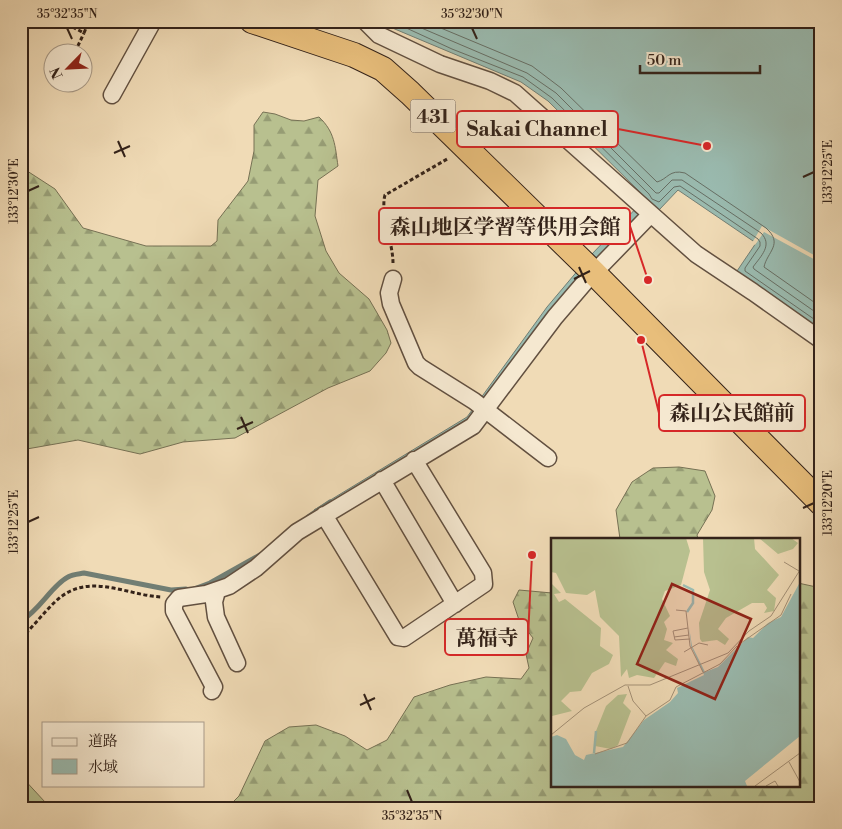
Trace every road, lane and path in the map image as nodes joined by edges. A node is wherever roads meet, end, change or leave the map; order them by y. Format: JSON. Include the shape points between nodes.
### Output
{"nodes":[{"id":1,"x":61,"y":21,"type":"edge"},
{"id":2,"x":89,"y":21,"type":"edge"},
{"id":3,"x":153,"y":21,"type":"edge"},
{"id":4,"x":300,"y":21,"type":"edge"},
{"id":5,"x":309,"y":21,"type":"edge"},
{"id":6,"x":365,"y":21,"type":"edge"},
{"id":7,"x":262,"y":23,"type":"edge"},
{"id":8,"x":84,"y":33,"type":"junction"},
{"id":9,"x":80,"y":42,"type":"edge"},
{"id":10,"x":112,"y":95,"type":"dead end"},
{"id":11,"x":466,"y":148,"type":"junction"},
{"id":12,"x":645,"y":210,"type":"junction"},
{"id":13,"x":589,"y":269,"type":"junction"},
{"id":14,"x":393,"y":279,"type":"joint"},
{"id":15,"x":821,"y":340,"type":"edge"},
{"id":16,"x":480,"y":406,"type":"junction"},
{"id":17,"x":548,"y":458,"type":"dead end"},
{"id":18,"x":414,"y":460,"type":"junction"},
{"id":19,"x":382,"y":480,"type":"junction"},
{"id":20,"x":821,"y":503,"type":"edge"},
{"id":21,"x":324,"y":515,"type":"junction"},
{"id":22,"x":217,"y":591,"type":"junction"},
{"id":23,"x":179,"y":598,"type":"junction"},
{"id":24,"x":455,"y":604,"type":"junction"},
{"id":25,"x":21,"y":638,"type":"edge"},
{"id":26,"x":237,"y":663,"type":"dead end"},
{"id":27,"x":212,"y":691,"type":"dead end"}],
"edges":[{"from":1,"to":8,"type":"path"},
{"from":2,"to":8,"type":"path"},
{"from":3,"to":10,"type":"street"},
{"from":4,"to":5,"type":"street","via":[[305,24]]},
{"from":6,"to":12,"type":"street","via":[[379,35],[440,64],[515,93]]},
{"from":7,"to":11,"type":"highway","number":"431","via":[[354,55],[383,69]]},
{"from":8,"to":9,"type":"path"},
{"from":11,"to":13,"type":"highway","number":"431"},
{"from":11,"to":14,"type":"path","via":[[385,195],[383,210],[393,252]]},
{"from":12,"to":13,"type":"street"},
{"from":12,"to":15,"type":"street","via":[[696,254]]},
{"from":13,"to":16,"type":"street","via":[[555,317]]},
{"from":13,"to":20,"type":"highway","number":"431"},
{"from":14,"to":16,"type":"street","via":[[389,293],[391,304],[416,363]]},
{"from":16,"to":17,"type":"street"},
{"from":16,"to":18,"type":"street","via":[[473,426]]},
{"from":18,"to":19,"type":"street"},
{"from":18,"to":24,"type":"street","via":[[482,573],[484,584]]},
{"from":19,"to":21,"type":"street"},
{"from":19,"to":24,"type":"street"},
{"from":21,"to":22,"type":"street","via":[[297,532],[256,568]]},
{"from":21,"to":24,"type":"street","via":[[398,638],[404,638]]},
{"from":22,"to":23,"type":"street"},
{"from":22,"to":26,"type":"street","via":[[214,602],[216,617]]},
{"from":23,"to":25,"type":"path","via":[[151,597],[101,585],[84,586],[57,600]]},
{"from":23,"to":27,"type":"street","via":[[174,610],[210,678],[214,687]]}]}
